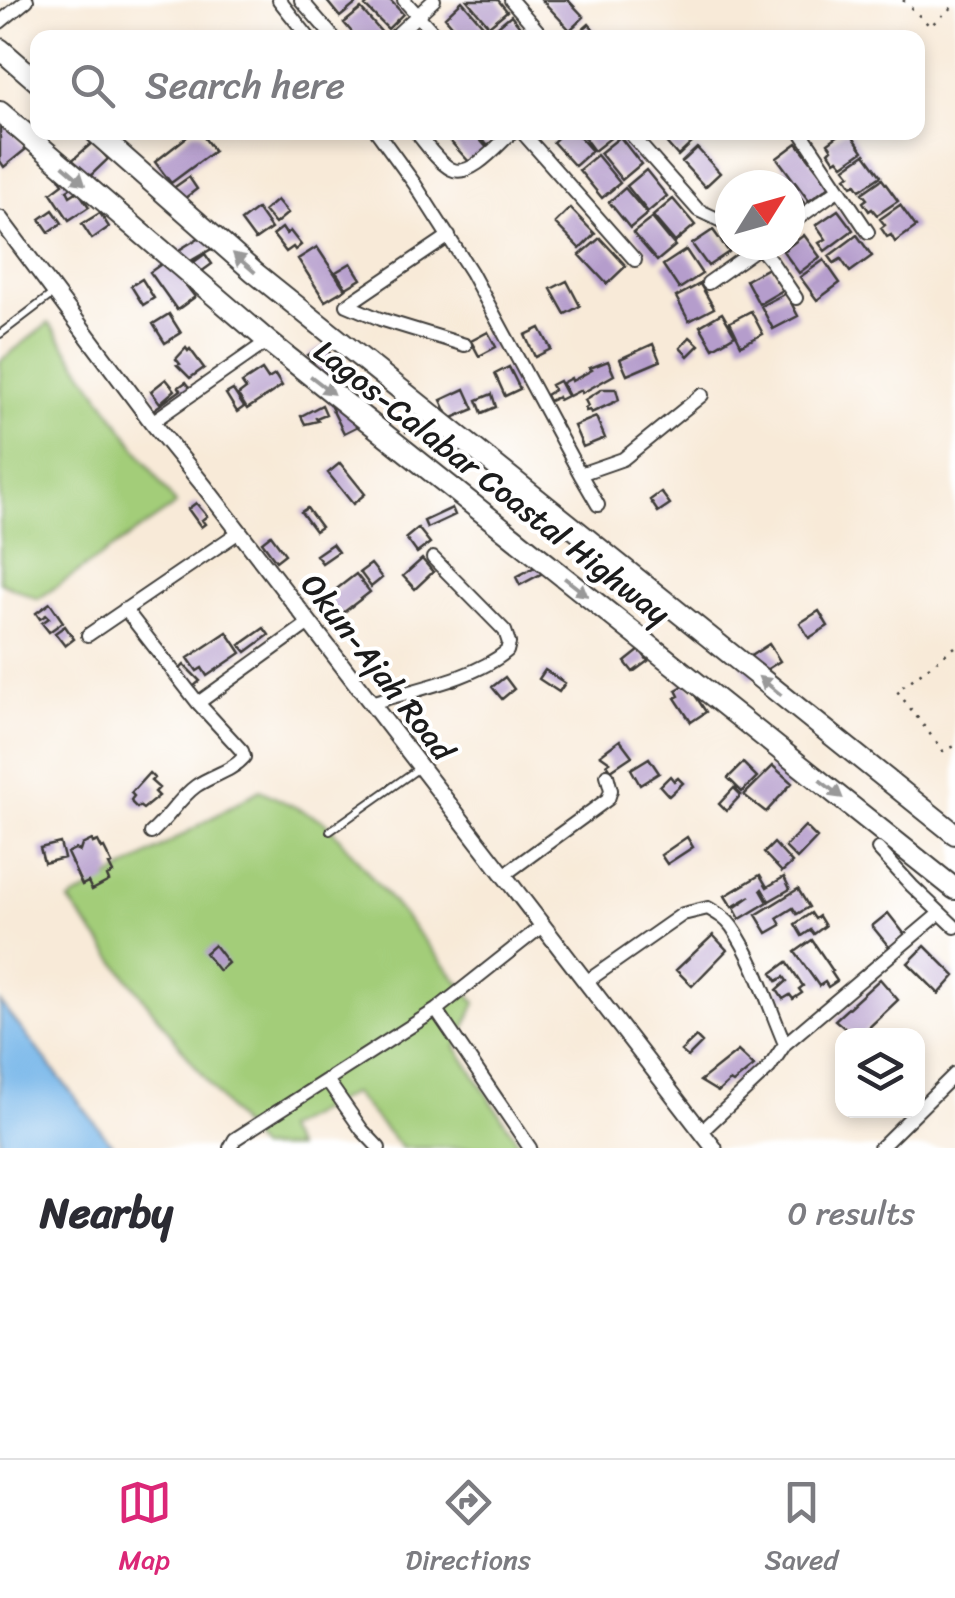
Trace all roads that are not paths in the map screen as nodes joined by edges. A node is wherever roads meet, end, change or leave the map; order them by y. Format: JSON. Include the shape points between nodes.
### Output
{"nodes":[{"id":1,"x":26,"y":0,"type":"edge"},
{"id":2,"x":279,"y":0,"type":"edge"},
{"id":3,"x":301,"y":0,"type":"edge"},
{"id":4,"x":404,"y":0,"type":"edge"},
{"id":5,"x":434,"y":0,"type":"edge"},
{"id":6,"x":511,"y":0,"type":"edge"},
{"id":7,"x":418,"y":15,"type":"junction"},
{"id":8,"x":0,"y":22,"type":"edge"},
{"id":9,"x":303,"y":30,"type":"edge"},
{"id":10,"x":327,"y":30,"type":"edge"},
{"id":11,"x":401,"y":30,"type":"edge"},
{"id":12,"x":431,"y":30,"type":"edge"},
{"id":13,"x":537,"y":30,"type":"edge"},
{"id":14,"x":0,"y":49,"type":"edge"},
{"id":15,"x":30,"y":75,"type":"edge"},
{"id":16,"x":0,"y":112,"type":"edge"},
{"id":17,"x":30,"y":138,"type":"edge"},
{"id":18,"x":33,"y":140,"type":"edge"},
{"id":19,"x":104,"y":140,"type":"edge"},
{"id":20,"x":383,"y":140,"type":"edge"},
{"id":21,"x":423,"y":140,"type":"edge"},
{"id":22,"x":503,"y":140,"type":"edge"},
{"id":23,"x":529,"y":140,"type":"edge"},
{"id":24,"x":636,"y":140,"type":"edge"},
{"id":25,"x":806,"y":140,"type":"edge"},
{"id":26,"x":839,"y":189,"type":"junction"},
{"id":27,"x":805,"y":213,"type":"edge"},
{"id":28,"x":0,"y":218,"type":"edge"},
{"id":29,"x":715,"y":218,"type":"edge"},
{"id":30,"x":868,"y":232,"type":"dead end"},
{"id":31,"x":449,"y":236,"type":"junction"},
{"id":32,"x":635,"y":260,"type":"dead end"},
{"id":33,"x":740,"y":260,"type":"edge"},
{"id":34,"x":771,"y":260,"type":"edge"},
{"id":35,"x":708,"y":283,"type":"dead end"},
{"id":36,"x":55,"y":292,"type":"junction"},
{"id":37,"x":796,"y":298,"type":"dead end"},
{"id":38,"x":0,"y":334,"type":"edge"},
{"id":39,"x":466,"y":345,"type":"dead end"},
{"id":40,"x":261,"y":346,"type":"dead end"},
{"id":41,"x":702,"y":395,"type":"dead end"},
{"id":42,"x":152,"y":422,"type":"junction"},
{"id":43,"x":580,"y":474,"type":"junction"},
{"id":44,"x":598,"y":505,"type":"dead end"},
{"id":45,"x":239,"y":532,"type":"junction"},
{"id":46,"x":434,"y":558,"type":"dead end"},
{"id":47,"x":125,"y":609,"type":"junction"},
{"id":48,"x":309,"y":623,"type":"junction"},
{"id":49,"x":88,"y":634,"type":"dead end"},
{"id":50,"x":198,"y":703,"type":"junction"},
{"id":51,"x":371,"y":704,"type":"junction"},
{"id":52,"x":420,"y":767,"type":"junction"},
{"id":53,"x":607,"y":776,"type":"dead end"},
{"id":54,"x":330,"y":831,"type":"dead end"},
{"id":55,"x":152,"y":832,"type":"dead end"},
{"id":56,"x":955,"y":834,"type":"edge"},
{"id":57,"x":878,"y":849,"type":"dead end"},
{"id":58,"x":504,"y":875,"type":"junction"},
{"id":59,"x":955,"y":889,"type":"edge"},
{"id":60,"x":940,"y":912,"type":"junction"},
{"id":61,"x":542,"y":926,"type":"junction"},
{"id":62,"x":955,"y":927,"type":"edge"},
{"id":63,"x":586,"y":982,"type":"junction"},
{"id":64,"x":436,"y":1010,"type":"junction"},
{"id":65,"x":785,"y":1044,"type":"junction"},
{"id":66,"x":955,"y":1074,"type":"edge"},
{"id":67,"x":327,"y":1080,"type":"junction"},
{"id":68,"x":701,"y":1132,"type":"junction"},
{"id":69,"x":230,"y":1148,"type":"edge"},
{"id":70,"x":379,"y":1148,"type":"edge"},
{"id":71,"x":530,"y":1148,"type":"edge"},
{"id":72,"x":714,"y":1148,"type":"edge"},
{"id":73,"x":880,"y":1148,"type":"edge"}],
"edges":[{"from":1,"to":8,"type":"street"},
{"from":2,"to":9,"type":"street"},
{"from":3,"to":10,"type":"street"},
{"from":4,"to":7,"type":"street"},
{"from":5,"to":7,"type":"street"},
{"from":6,"to":13,"type":"street"},
{"from":7,"to":11,"type":"street"},
{"from":7,"to":12,"type":"street"},
{"from":14,"to":15,"type":"highway"},
{"from":16,"to":17,"type":"highway","name":"Lagos-Calabar Coastal Highway","one_way":true},
{"from":18,"to":59,"type":"highway","name":"Lagos-Calabar Coastal Highway","one_way":true,"via":[[270,343]]},
{"from":56,"to":19,"type":"highway","name":"Lagos-Calabar Coastal Highway","one_way":true,"via":[[254,272]]},
{"from":20,"to":31,"type":"street"},
{"from":21,"to":22,"type":"street","via":[[460,172]]},
{"from":23,"to":32,"type":"street"},
{"from":24,"to":29,"type":"street","via":[[698,210]]},
{"from":25,"to":26,"type":"street"},
{"from":26,"to":27,"type":"street"},
{"from":26,"to":30,"type":"street"},
{"from":28,"to":36,"type":"street","name":"Okun-Ajah Road"},
{"from":31,"to":39,"type":"street","via":[[347,305]]},
{"from":31,"to":43,"type":"street"},
{"from":33,"to":35,"type":"street"},
{"from":34,"to":37,"type":"street"},
{"from":36,"to":38,"type":"lane"},
{"from":36,"to":42,"type":"street","name":"Okun-Ajah Road"},
{"from":40,"to":42,"type":"street"},
{"from":41,"to":43,"type":"street","via":[[623,459]]},
{"from":42,"to":45,"type":"street","name":"Okun-Ajah Road"},
{"from":43,"to":44,"type":"street"},
{"from":45,"to":47,"type":"street"},
{"from":45,"to":48,"type":"street","name":"Okun-Ajah Road"},
{"from":46,"to":51,"type":"street","via":[[504,631],[507,651],[463,674]]},
{"from":47,"to":49,"type":"street"},
{"from":47,"to":50,"type":"street"},
{"from":48,"to":50,"type":"street"},
{"from":48,"to":51,"type":"street","name":"Okun-Ajah Road"},
{"from":50,"to":55,"type":"street","via":[[244,756],[198,785]]},
{"from":51,"to":52,"type":"street","name":"Okun-Ajah Road"},
{"from":52,"to":54,"type":"lane"},
{"from":52,"to":58,"type":"street","name":"Okun-Ajah Road"},
{"from":53,"to":58,"type":"street","via":[[608,799]]},
{"from":57,"to":60,"type":"street"},
{"from":58,"to":61,"type":"street","name":"Okun-Ajah Road"},
{"from":60,"to":62,"type":"street"},
{"from":60,"to":65,"type":"street"},
{"from":61,"to":63,"type":"street","name":"Okun-Ajah Road"},
{"from":61,"to":64,"type":"street"},
{"from":63,"to":65,"type":"street","via":[[683,914],[708,908],[733,928]]},
{"from":63,"to":68,"type":"street","name":"Okun-Ajah Road"},
{"from":64,"to":67,"type":"street"},
{"from":64,"to":71,"type":"street"},
{"from":65,"to":68,"type":"street"},
{"from":66,"to":73,"type":"street"},
{"from":67,"to":69,"type":"street"},
{"from":67,"to":70,"type":"street"},
{"from":68,"to":72,"type":"street","name":"Okun-Ajah Road"}]}
